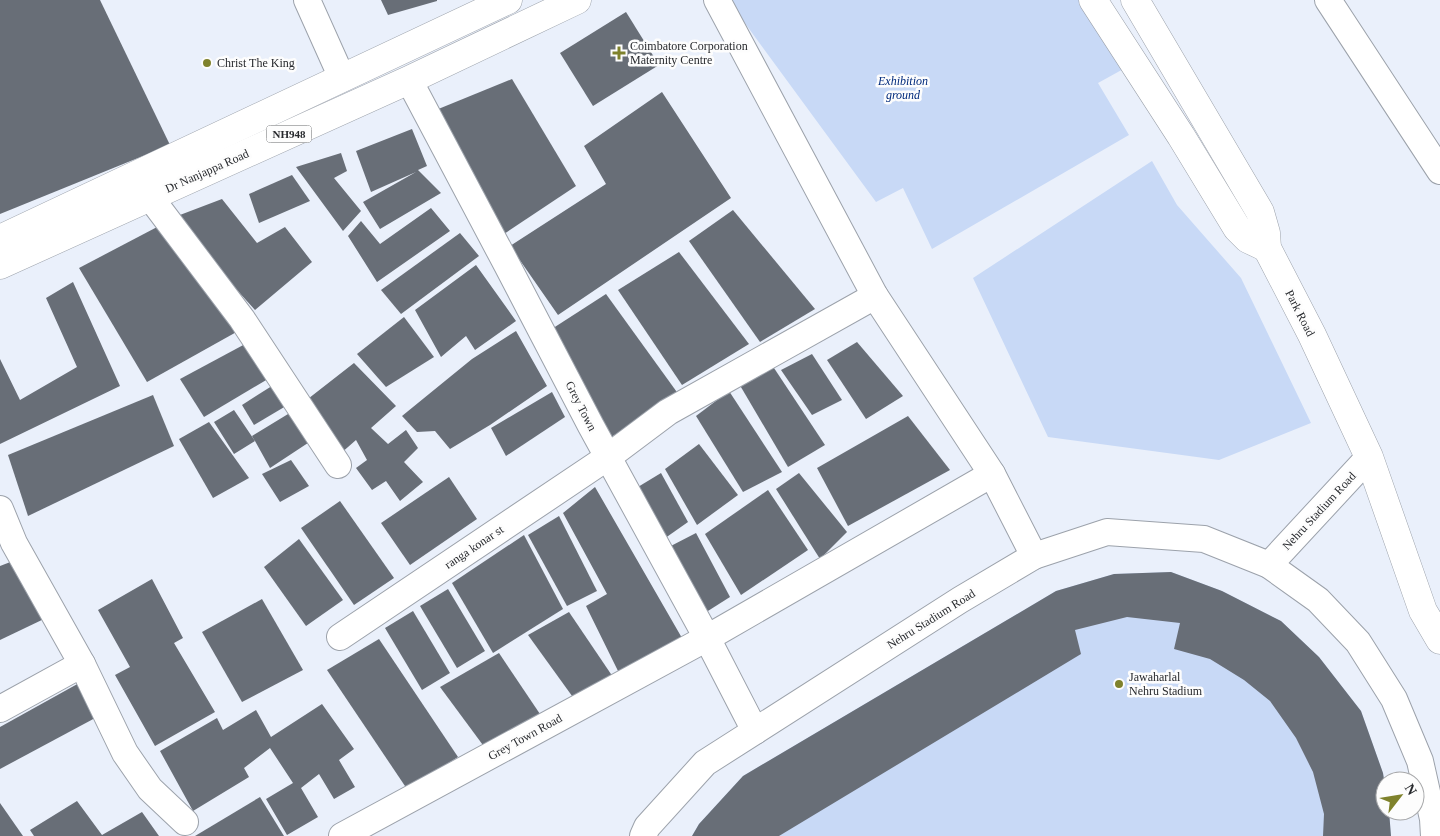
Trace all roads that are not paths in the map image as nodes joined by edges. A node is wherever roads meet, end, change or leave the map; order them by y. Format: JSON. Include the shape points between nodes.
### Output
{"nodes":[{"id":1,"x":306,"y":0,"type":"edge"},
{"id":2,"x":577,"y":0,"type":"edge"},
{"id":3,"x":717,"y":0,"type":"edge"},
{"id":4,"x":1093,"y":0,"type":"edge"},
{"id":5,"x":1135,"y":0,"type":"edge"},
{"id":6,"x":1328,"y":0,"type":"edge"},
{"id":7,"x":500,"y":2,"type":"edge"},
{"id":8,"x":342,"y":78,"type":"junction"},
{"id":9,"x":409,"y":80,"type":"junction"},
{"id":10,"x":1440,"y":171,"type":"edge"},
{"id":11,"x":150,"y":197,"type":"junction"},
{"id":12,"x":0,"y":239,"type":"edge"},
{"id":13,"x":1266,"y":248,"type":"junction"},
{"id":14,"x":0,"y":265,"type":"edge"},
{"id":15,"x":875,"y":296,"type":"junction"},
{"id":16,"x":608,"y":457,"type":"junction"},
{"id":17,"x":1369,"y":457,"type":"junction"},
{"id":18,"x":338,"y":465,"type":"dead end"},
{"id":19,"x":992,"y":474,"type":"junction"},
{"id":20,"x":2,"y":521,"type":"edge"},
{"id":21,"x":1034,"y":556,"type":"junction"},
{"id":22,"x":1269,"y":565,"type":"junction"},
{"id":23,"x":340,"y":637,"type":"dead end"},
{"id":24,"x":707,"y":638,"type":"junction"},
{"id":25,"x":1440,"y":640,"type":"edge"},
{"id":26,"x":82,"y":664,"type":"junction"},
{"id":27,"x":0,"y":709,"type":"edge"},
{"id":28,"x":755,"y":731,"type":"junction"},
{"id":29,"x":186,"y":822,"type":"dead end"},
{"id":30,"x":342,"y":836,"type":"edge"},
{"id":31,"x":644,"y":836,"type":"edge"},
{"id":32,"x":1434,"y":836,"type":"edge"}],
"edges":[{"from":1,"to":8,"type":"street"},
{"from":2,"to":9,"type":"main road","name":"Dr Nanjappa Road","number":"NH948"},
{"from":3,"to":15,"type":"street"},
{"from":4,"to":13,"type":"main road","via":[[1237,228],[1248,239]]},
{"from":5,"to":13,"type":"main road","name":"Park Road","via":[[1260,212]]},
{"from":6,"to":10,"type":"street"},
{"from":7,"to":8,"type":"main road","name":"Dr Nanjappa Road","number":"NH948"},
{"from":8,"to":12,"type":"main road","name":"Dr Nanjappa Road","number":"NH948"},
{"from":9,"to":11,"type":"main road","name":"Dr Nanjappa Road","number":"NH948"},
{"from":9,"to":16,"type":"street","name":"Grey Town"},
{"from":11,"to":14,"type":"main road","name":"Dr Nanjappa Road","number":"NH948"},
{"from":11,"to":18,"type":"street","via":[[242,320]]},
{"from":13,"to":17,"type":"main road","name":"Park Road","via":[[1312,335]]},
{"from":15,"to":16,"type":"street","name":"ranga konar st","via":[[668,412]]},
{"from":15,"to":19,"type":"street"},
{"from":16,"to":23,"type":"street","name":"ranga konar st"},
{"from":16,"to":24,"type":"street","name":"Grey Town"},
{"from":17,"to":22,"type":"street","name":"Nehru Stadium Road"},
{"from":17,"to":25,"type":"main road","name":"Park Road","via":[[1423,611]]},
{"from":19,"to":21,"type":"street"},
{"from":19,"to":24,"type":"street","name":"Grey Town Road"},
{"from":20,"to":26,"type":"street"},
{"from":21,"to":22,"type":"street","name":"Nehru Stadium Road","via":[[1107,532],[1204,540]]},
{"from":21,"to":28,"type":"street","name":"Nehru Stadium Road"},
{"from":22,"to":32,"type":"street","name":"Nehru Stadium Road","via":[[1318,600],[1358,642],[1394,699],[1420,761]]},
{"from":24,"to":28,"type":"street","name":"Grey Town"},
{"from":24,"to":30,"type":"street","name":"Grey Town Road"},
{"from":26,"to":27,"type":"street"},
{"from":26,"to":29,"type":"street","via":[[125,752],[150,789]]},
{"from":28,"to":31,"type":"street","name":"Nehru Stadium Road","via":[[704,763],[647,827]]}]}
